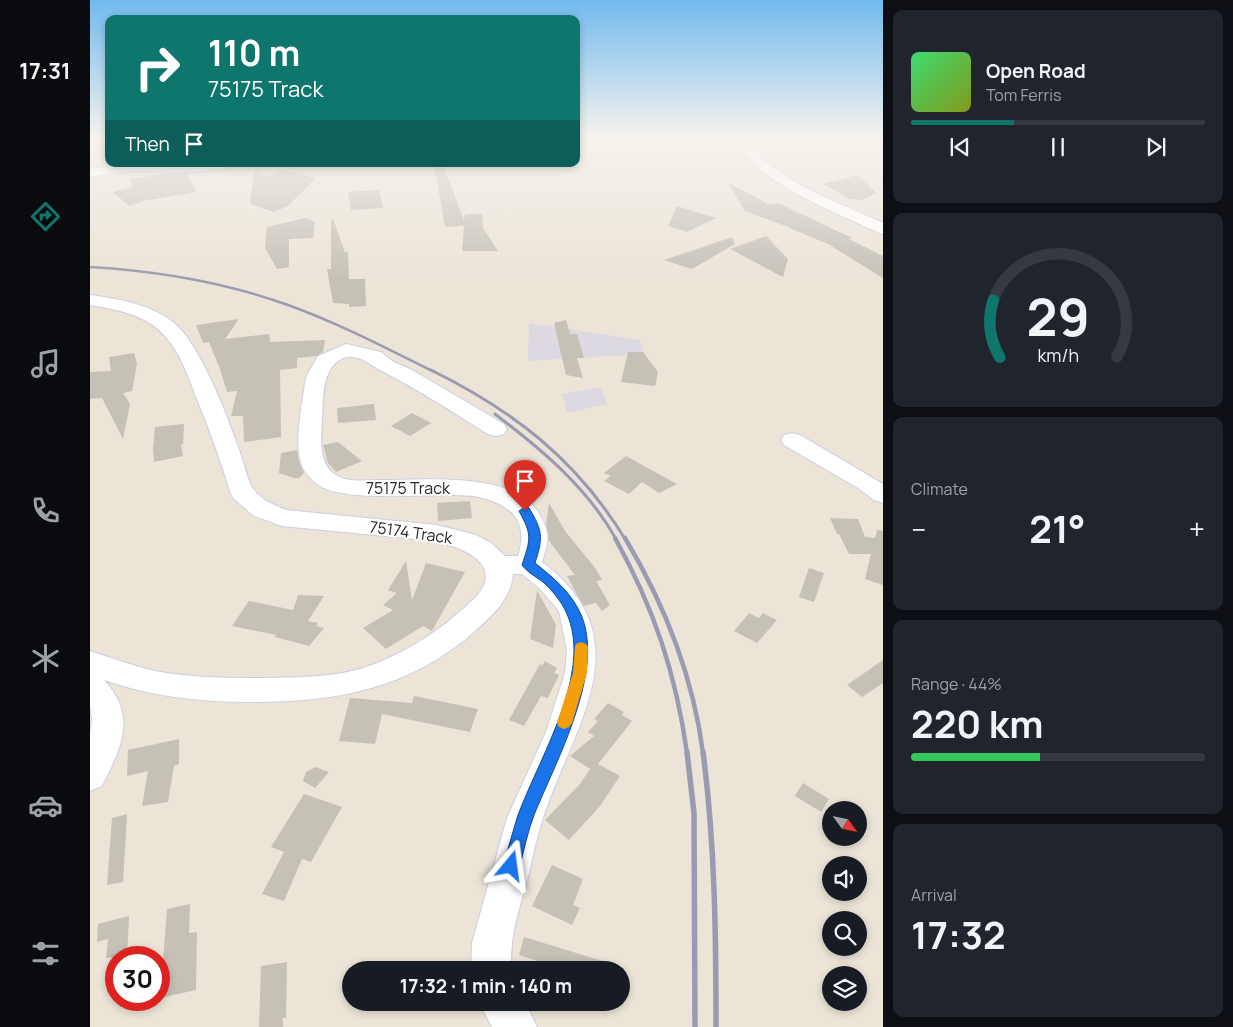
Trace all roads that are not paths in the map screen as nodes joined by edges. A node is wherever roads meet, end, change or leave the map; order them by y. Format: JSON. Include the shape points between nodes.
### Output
{"nodes":[{"id":1,"x":795,"y":186,"type":"edge"},
{"id":2,"x":883,"y":229,"type":"edge"},
{"id":3,"x":90,"y":300,"type":"edge"},
{"id":4,"x":496,"y":429,"type":"dead end"},
{"id":5,"x":792,"y":440,"type":"dead end"},
{"id":6,"x":883,"y":494,"type":"edge"},
{"id":7,"x":513,"y":565,"type":"junction"},
{"id":8,"x":90,"y":663,"type":"edge"},
{"id":9,"x":90,"y":685,"type":"edge"},
{"id":10,"x":90,"y":776,"type":"edge"},
{"id":11,"x":492,"y":961,"type":"edge"},
{"id":12,"x":506,"y":1011,"type":"edge"},
{"id":13,"x":516,"y":1027,"type":"edge"}],
"edges":[{"from":1,"to":2,"type":"street"},
{"from":3,"to":7,"type":"street","name":"75174 Track","via":[[142,312],[167,327],[180,342],[194,365],[243,494],[263,510],[282,518],[437,533],[467,541]]},
{"from":4,"to":7,"type":"street","name":"75175 Track","via":[[374,356],[346,350],[325,360],[315,383],[309,441],[315,468],[322,477],[340,485],[482,490],[501,495],[520,506],[532,520],[535,543]]},
{"from":5,"to":6,"type":"street"},
{"from":7,"to":8,"type":"street","via":[[500,580],[493,598],[454,635],[393,670],[362,680],[292,690],[219,690],[167,685],[126,676]]},
{"from":7,"to":11,"type":"street","name":"75174 Track","via":[[549,581],[576,619],[582,650],[580,673],[562,732],[522,827],[492,943]]},
{"from":9,"to":10,"type":"street","via":[[104,702],[108,718]]},
{"from":12,"to":13,"type":"street"}]}
